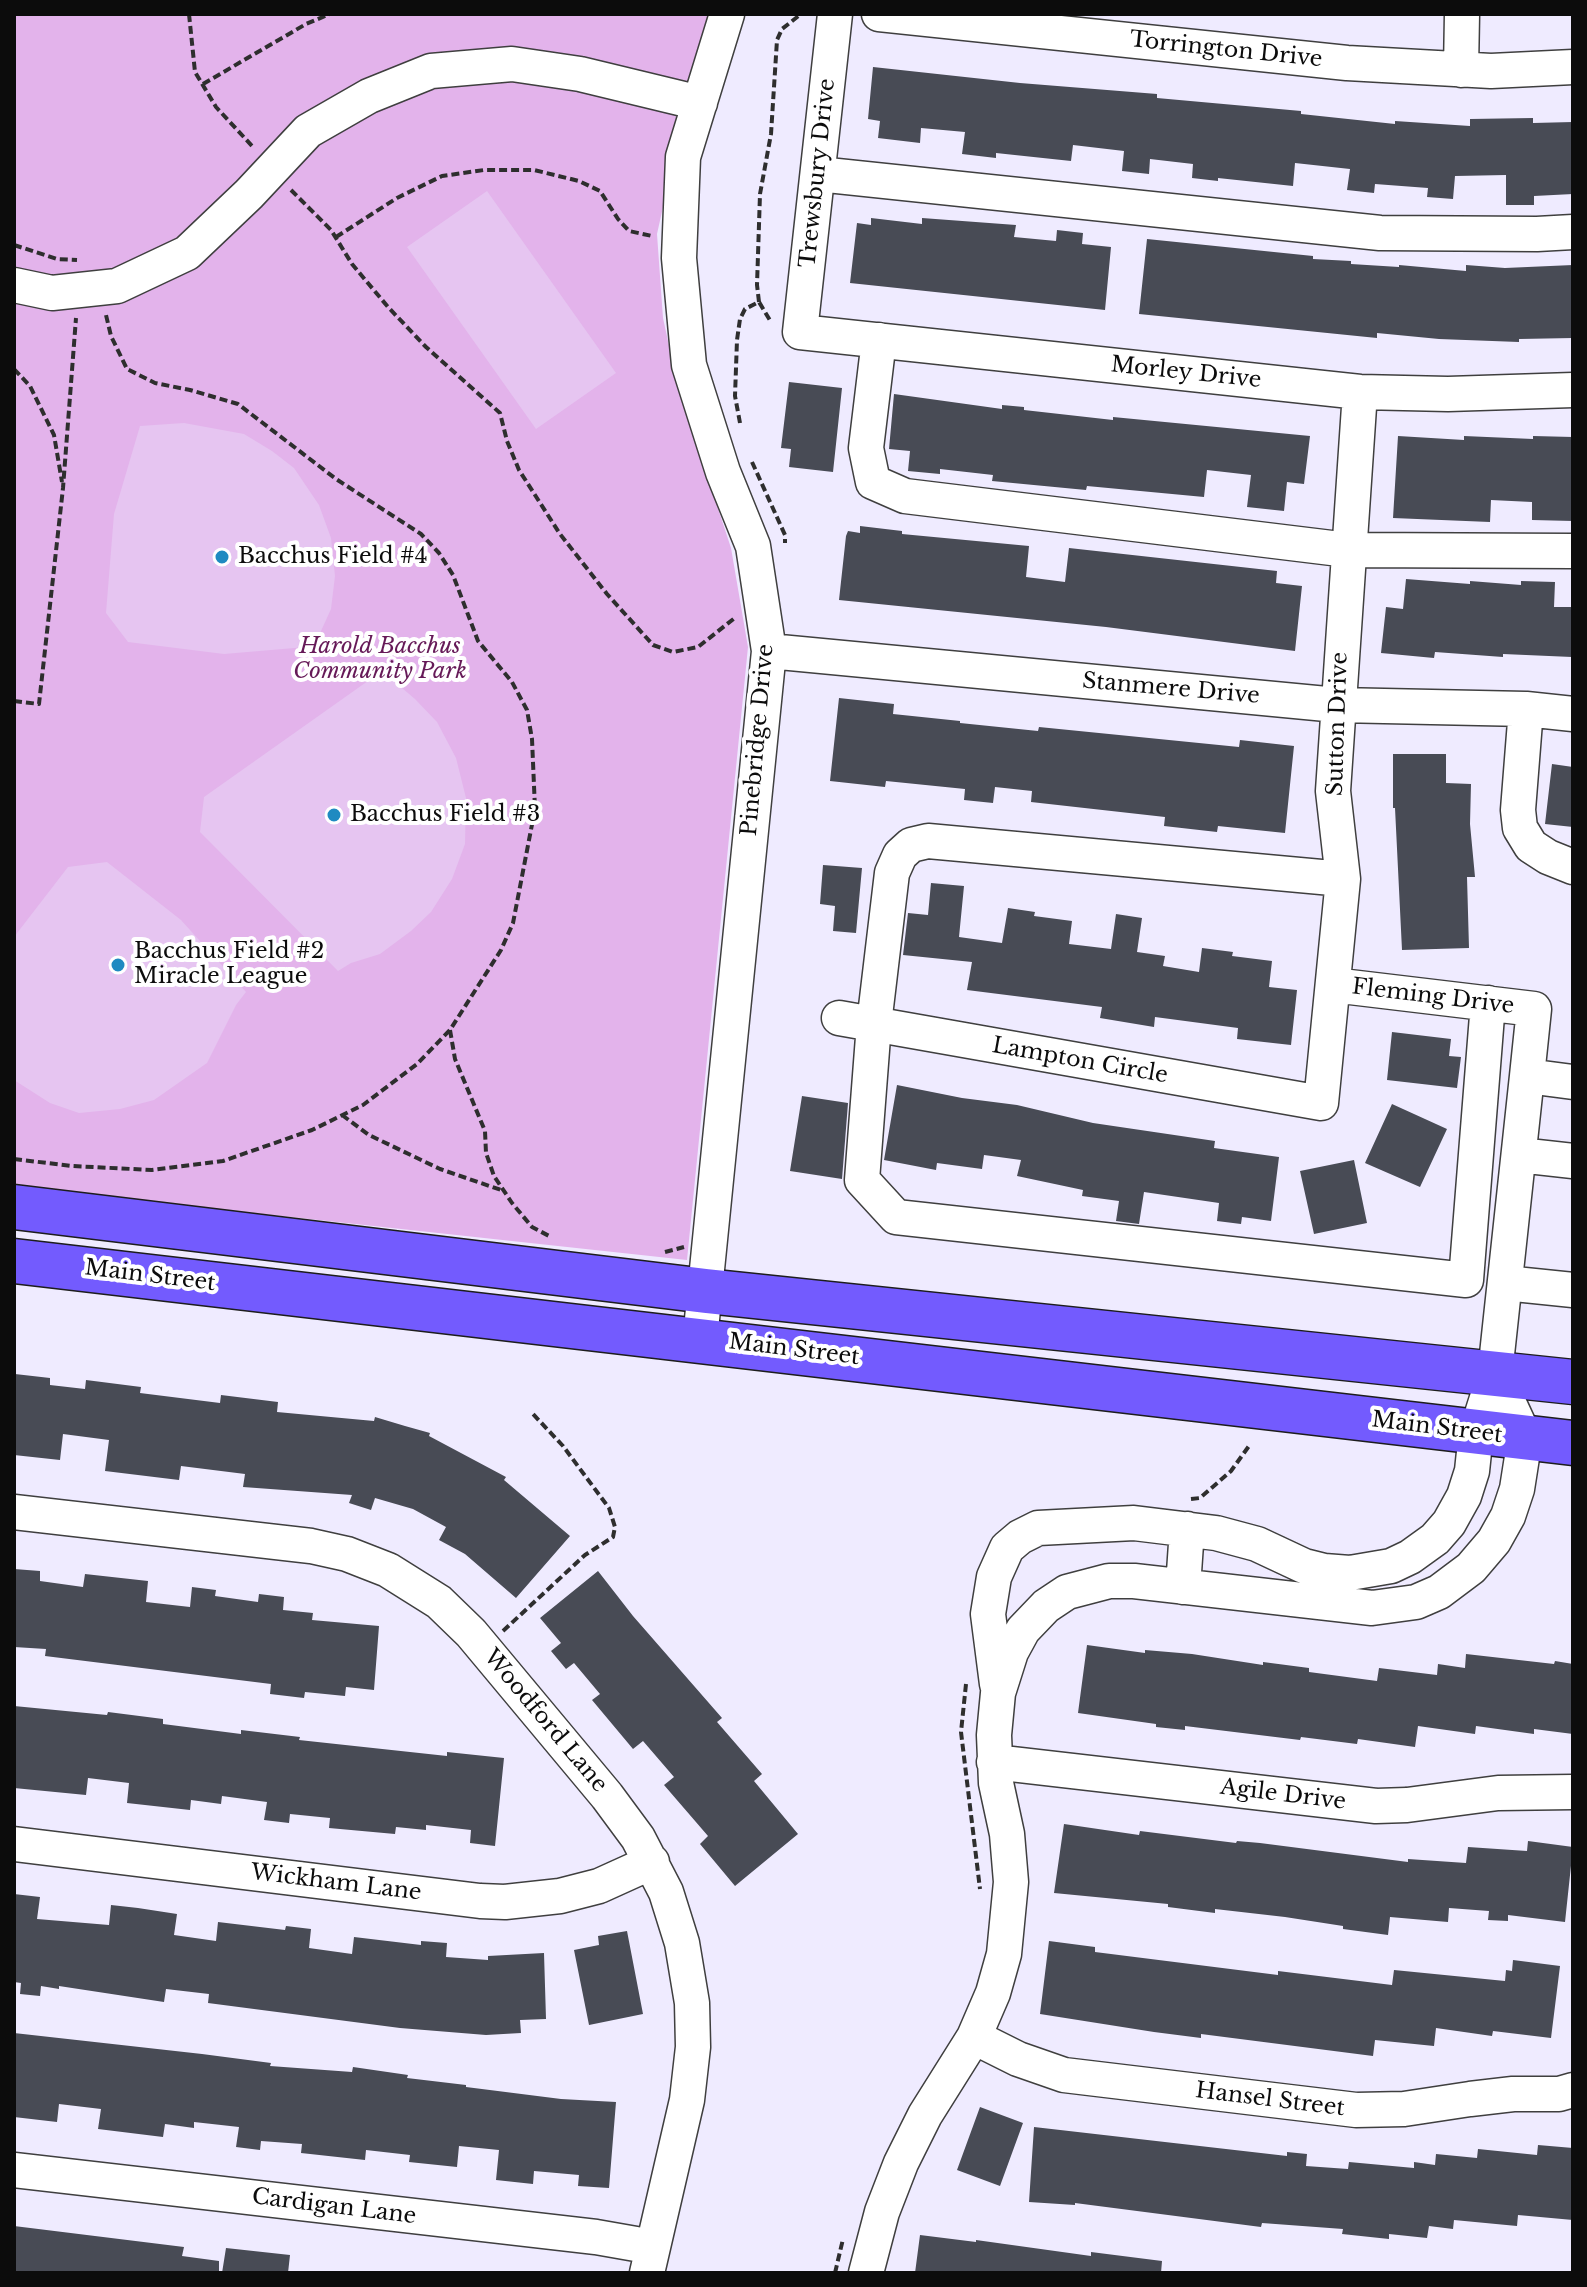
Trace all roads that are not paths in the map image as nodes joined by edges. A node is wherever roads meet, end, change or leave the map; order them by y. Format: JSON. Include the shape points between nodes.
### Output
{"nodes":[{"id":1,"x":727,"y":14,"type":"edge"},
{"id":2,"x":835,"y":14,"type":"edge"},
{"id":3,"x":888,"y":14,"type":"edge"},
{"id":4,"x":1462,"y":14,"type":"edge"},
{"id":5,"x":1573,"y":67,"type":"edge"},
{"id":6,"x":1461,"y":70,"type":"junction"},
{"id":7,"x":700,"y":103,"type":"junction"},
{"id":8,"x":818,"y":174,"type":"junction"},
{"id":9,"x":1573,"y":232,"type":"edge"},
{"id":10,"x":14,"y":285,"type":"edge"},
{"id":11,"x":800,"y":332,"type":"joint"},
{"id":12,"x":879,"y":340,"type":"junction"},
{"id":13,"x":1573,"y":390,"type":"edge"},
{"id":14,"x":1360,"y":392,"type":"junction"},
{"id":15,"x":1348,"y":550,"type":"junction"},
{"id":16,"x":1573,"y":551,"type":"edge"},
{"id":17,"x":769,"y":651,"type":"junction"},
{"id":18,"x":1337,"y":705,"type":"junction"},
{"id":19,"x":1526,"y":709,"type":"junction"},
{"id":20,"x":1573,"y":714,"type":"edge"},
{"id":21,"x":1573,"y":867,"type":"edge"},
{"id":22,"x":1343,"y":879,"type":"junction"},
{"id":23,"x":1333,"y":985,"type":"junction"},
{"id":24,"x":1488,"y":1003,"type":"junction"},
{"id":25,"x":839,"y":1018,"type":"dead end"},
{"id":26,"x":874,"y":1024,"type":"junction"},
{"id":27,"x":1527,"y":1076,"type":"junction"},
{"id":28,"x":1573,"y":1082,"type":"edge"},
{"id":29,"x":1321,"y":1103,"type":"joint"},
{"id":30,"x":1519,"y":1155,"type":"junction"},
{"id":31,"x":1573,"y":1161,"type":"edge"},
{"id":32,"x":14,"y":1207,"type":"edge"},
{"id":33,"x":694,"y":1256,"type":"junction"},
{"id":34,"x":14,"y":1261,"type":"edge"},
{"id":35,"x":1505,"y":1283,"type":"junction"},
{"id":36,"x":1573,"y":1290,"type":"edge"},
{"id":37,"x":700,"y":1339,"type":"junction"},
{"id":38,"x":1495,"y":1373,"type":"junction"},
{"id":39,"x":1573,"y":1382,"type":"edge"},
{"id":40,"x":1476,"y":1433,"type":"junction"},
{"id":41,"x":1525,"y":1438,"type":"junction"},
{"id":42,"x":1573,"y":1443,"type":"edge"},
{"id":43,"x":14,"y":1512,"type":"edge"},
{"id":44,"x":1188,"y":1514,"type":"junction"},
{"id":45,"x":1183,"y":1587,"type":"junction"},
{"id":46,"x":998,"y":1693,"type":"junction"},
{"id":47,"x":994,"y":1762,"type":"junction"},
{"id":48,"x":1573,"y":1792,"type":"edge"},
{"id":49,"x":14,"y":1844,"type":"edge"},
{"id":50,"x":652,"y":1862,"type":"junction"},
{"id":51,"x":974,"y":2037,"type":"junction"},
{"id":52,"x":1573,"y":2090,"type":"edge"},
{"id":53,"x":14,"y":2170,"type":"edge"},
{"id":54,"x":650,"y":2260,"type":"edge"},
{"id":55,"x":866,"y":2273,"type":"edge"}],
"edges":[{"from":1,"to":7,"type":"street","name":"Pinebridge Drive"},
{"from":2,"to":8,"type":"street","name":"Trewsbury Drive"},
{"from":3,"to":6,"type":"street","name":"Torrington Drive","via":[[1347,63]]},
{"from":4,"to":6,"type":"street"},
{"from":5,"to":6,"type":"street","name":"Torrington Drive"},
{"from":7,"to":10,"type":"street","via":[[580,74],[512,64],[431,71],[369,96],[308,131],[187,253],[117,286],[52,293]]},
{"from":7,"to":17,"type":"street","name":"Pinebridge Drive","via":[[683,157],[679,258],[689,365],[753,546]]},
{"from":8,"to":9,"type":"street","via":[[1380,233]]},
{"from":8,"to":11,"type":"street","name":"Trewsbury Drive"},
{"from":11,"to":12,"type":"street","name":"Morley Drive"},
{"from":12,"to":14,"type":"street","name":"Morley Drive"},
{"from":12,"to":15,"type":"street","via":[[866,448],[873,482],[905,496]]},
{"from":13,"to":14,"type":"street","name":"Morley Drive"},
{"from":14,"to":15,"type":"street","name":"Sutton Drive"},
{"from":15,"to":16,"type":"street"},
{"from":15,"to":18,"type":"street","name":"Sutton Drive"},
{"from":17,"to":18,"type":"street","name":"Stanmere Drive"},
{"from":17,"to":33,"type":"street","name":"Pinebridge Drive"},
{"from":18,"to":19,"type":"street","name":"Stanmere Drive"},
{"from":18,"to":22,"type":"street","name":"Sutton Drive","via":[[1333,791]]},
{"from":19,"to":20,"type":"street","name":"Stanmere Drive"},
{"from":19,"to":21,"type":"street","via":[[1520,828],[1531,846]]},
{"from":22,"to":23,"type":"street","name":"Sutton Drive"},
{"from":22,"to":26,"type":"street","via":[[928,841],[911,845],[892,873]]},
{"from":23,"to":24,"type":"street","name":"Fleming Drive"},
{"from":23,"to":29,"type":"street","name":"Sutton Drive"},
{"from":24,"to":26,"type":"street","via":[[1466,1280],[896,1217],[862,1180]]},
{"from":24,"to":27,"type":"street","name":"Fleming Drive","via":[[1534,1009]]},
{"from":25,"to":26,"type":"street","name":"Lampton Circle"},
{"from":26,"to":29,"type":"street","name":"Lampton Circle"},
{"from":27,"to":28,"type":"street"},
{"from":27,"to":30,"type":"street"},
{"from":30,"to":31,"type":"street"},
{"from":30,"to":35,"type":"street"},
{"from":32,"to":33,"type":"main road"},
{"from":33,"to":37,"type":"street","name":"Pinebridge Drive"},
{"from":33,"to":38,"type":"main road"},
{"from":34,"to":37,"type":"main road","name":"Main Street"},
{"from":35,"to":36,"type":"street"},
{"from":35,"to":38,"type":"street"},
{"from":37,"to":40,"type":"main road","name":"Main Street"},
{"from":38,"to":39,"type":"main road"},
{"from":38,"to":40,"type":"street"},
{"from":38,"to":41,"type":"street"},
{"from":40,"to":41,"type":"main road","name":"Main Street"},
{"from":40,"to":44,"type":"street","via":[[1470,1481],[1449,1523],[1427,1546],[1391,1566],[1324,1571]]},
{"from":41,"to":42,"type":"main road","name":"Main Street"},
{"from":41,"to":45,"type":"street","via":[[1517,1489],[1500,1532],[1471,1568],[1429,1597],[1372,1608]]},
{"from":43,"to":50,"type":"street","name":"Woodford Lane","via":[[311,1546],[347,1554],[402,1577],[471,1633],[615,1806]]},
{"from":44,"to":45,"type":"street"},
{"from":44,"to":46,"type":"street","via":[[1134,1523],[1055,1525],[1012,1543],[996,1568],[988,1614]]},
{"from":45,"to":46,"type":"street","via":[[1119,1580],[1067,1592],[1023,1630]]},
{"from":46,"to":47,"type":"street"},
{"from":47,"to":48,"type":"street","name":"Agile Drive","via":[[1376,1806],[1498,1793]]},
{"from":47,"to":51,"type":"street","via":[[1011,1898],[998,1977]]},
{"from":49,"to":50,"type":"street","name":"Wickham Lane","via":[[505,1902],[584,1890]]},
{"from":50,"to":54,"type":"street","name":"Woodford Lane","via":[[682,1943],[693,2030],[687,2100]]},
{"from":51,"to":52,"type":"street","name":"Hansel Street","via":[[1064,2075],[1356,2110]]},
{"from":51,"to":55,"type":"street","via":[[901,2163]]},
{"from":53,"to":54,"type":"street","name":"Cardigan Lane","via":[[596,2237]]}]}
